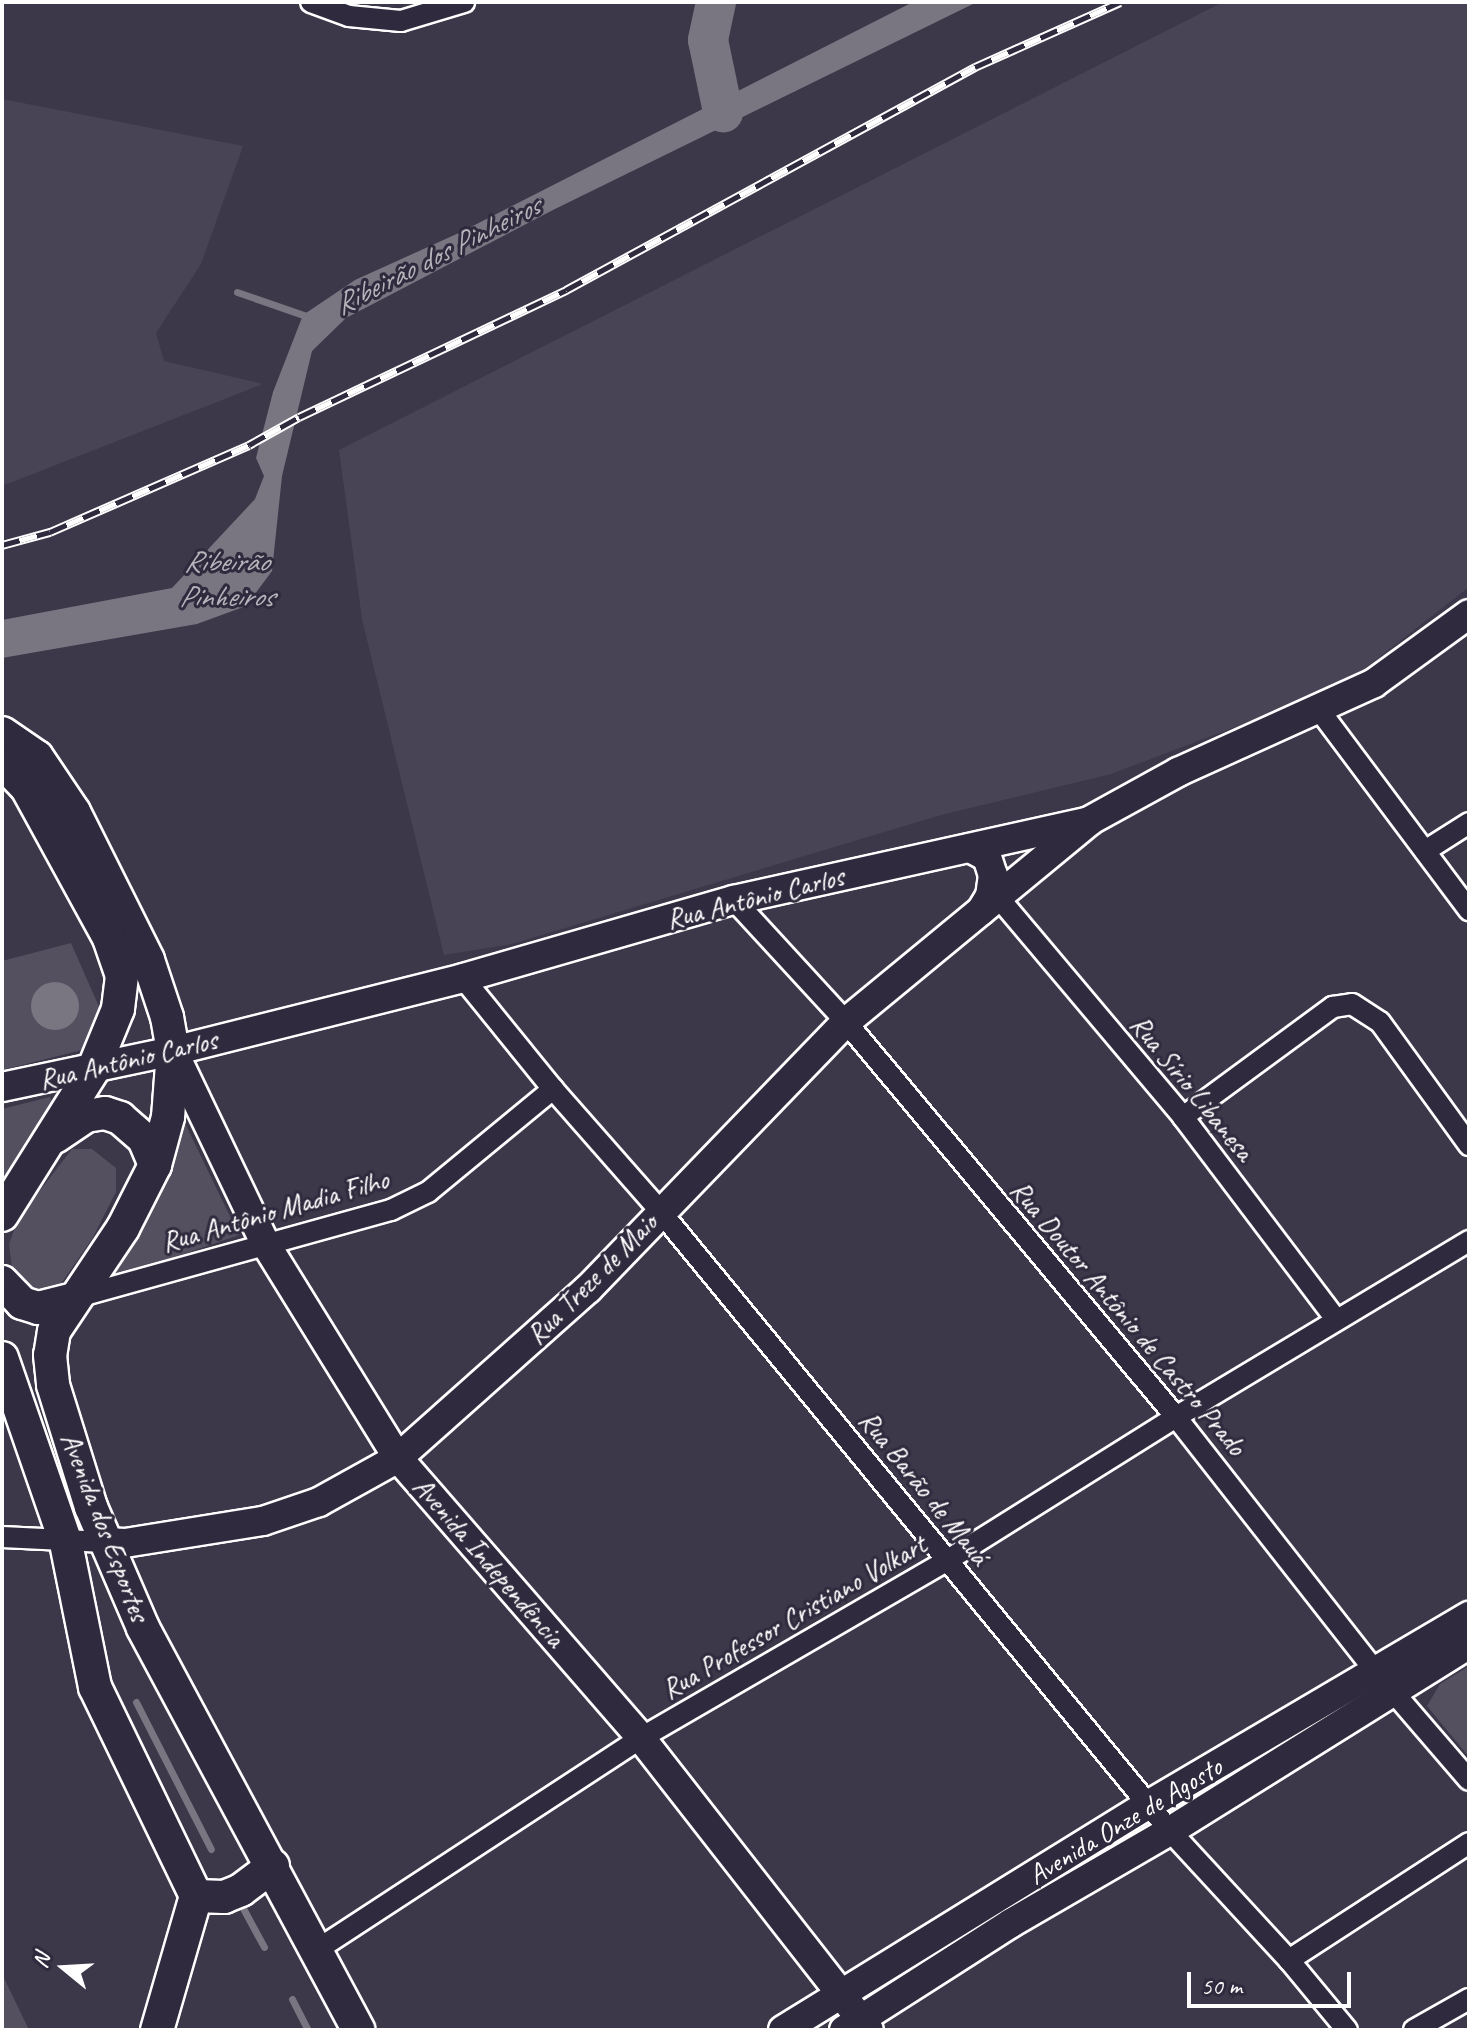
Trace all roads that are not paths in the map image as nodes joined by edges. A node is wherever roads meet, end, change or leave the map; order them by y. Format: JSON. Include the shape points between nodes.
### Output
{"nodes":[{"id":1,"x":311,"y":2,"type":"edge"},
{"id":2,"x":464,"y":2,"type":"edge"},
{"id":3,"x":1469,"y":614,"type":"edge"},
{"id":4,"x":1320,"y":711,"type":"junction"},
{"id":5,"x":2,"y":733,"type":"edge"},
{"id":6,"x":2,"y":762,"type":"edge"},
{"id":7,"x":1089,"y":821,"type":"junction"},
{"id":8,"x":1469,"y":823,"type":"edge"},
{"id":9,"x":970,"y":848,"type":"junction"},
{"id":10,"x":1425,"y":851,"type":"junction"},
{"id":11,"x":734,"y":900,"type":"junction"},
{"id":12,"x":989,"y":904,"type":"junction"},
{"id":13,"x":1469,"y":910,"type":"edge"},
{"id":14,"x":463,"y":978,"type":"junction"},
{"id":15,"x":846,"y":1022,"type":"junction"},
{"id":16,"x":173,"y":1051,"type":"junction"},
{"id":17,"x":93,"y":1070,"type":"junction"},
{"id":18,"x":2,"y":1087,"type":"edge"},
{"id":19,"x":553,"y":1089,"type":"junction"},
{"id":20,"x":1183,"y":1117,"type":"junction"},
{"id":21,"x":50,"y":1140,"type":"junction"},
{"id":22,"x":1469,"y":1145,"type":"edge"},
{"id":23,"x":155,"y":1165,"type":"junction"},
{"id":24,"x":660,"y":1211,"type":"junction"},
{"id":25,"x":2,"y":1215,"type":"edge"},
{"id":26,"x":1469,"y":1241,"type":"edge"},
{"id":27,"x":265,"y":1243,"type":"junction"},
{"id":28,"x":2,"y":1282,"type":"edge"},
{"id":29,"x":73,"y":1299,"type":"junction"},
{"id":30,"x":1336,"y":1319,"type":"junction"},
{"id":31,"x":2,"y":1358,"type":"edge"},
{"id":32,"x":1176,"y":1417,"type":"junction"},
{"id":33,"x":398,"y":1458,"type":"junction"},
{"id":34,"x":2,"y":1537,"type":"edge"},
{"id":35,"x":105,"y":1542,"type":"junction"},
{"id":36,"x":66,"y":1543,"type":"junction"},
{"id":37,"x":948,"y":1560,"type":"junction"},
{"id":38,"x":1469,"y":1616,"type":"edge"},
{"id":39,"x":1469,"y":1644,"type":"edge"},
{"id":40,"x":1385,"y":1681,"type":"junction"},
{"id":41,"x":641,"y":1738,"type":"junction"},
{"id":42,"x":1469,"y":1780,"type":"edge"},
{"id":43,"x":1148,"y":1805,"type":"junction"},
{"id":44,"x":1170,"y":1831,"type":"junction"},
{"id":45,"x":1469,"y":1843,"type":"edge"},
{"id":46,"x":273,"y":1866,"type":"junction"},
{"id":47,"x":196,"y":1896,"type":"junction"},
{"id":48,"x":317,"y":1950,"type":"junction"},
{"id":49,"x":1289,"y":1960,"type":"junction"},
{"id":50,"x":841,"y":1995,"type":"junction"},
{"id":51,"x":1469,"y":1999,"type":"edge"},
{"id":52,"x":858,"y":2027,"type":"edge"},
{"id":53,"x":157,"y":2030,"type":"edge"},
{"id":54,"x":359,"y":2030,"type":"edge"},
{"id":55,"x":783,"y":2030,"type":"edge"},
{"id":56,"x":1347,"y":2030,"type":"edge"},
{"id":57,"x":1414,"y":2030,"type":"edge"}],
"edges":[{"from":1,"to":2,"type":"street","via":[[349,16],[401,21]]},
{"from":3,"to":4,"type":"main road","name":"Rua Antônio Carlos","via":[[1384,677]]},
{"from":4,"to":7,"type":"main road","name":"Rua Antônio Carlos","via":[[1178,772]]},
{"from":4,"to":10,"type":"street"},
{"from":5,"to":16,"type":"main road","name":"Avenida dos Esportes","via":[[37,757],[74,812],[148,960]]},
{"from":6,"to":17,"type":"main road","via":[[27,788],[109,938],[122,976],[118,1009]]},
{"from":7,"to":9,"type":"main road","name":"Rua Antônio Carlos"},
{"from":7,"to":12,"type":"main road","name":"Rua Treze de Maio"},
{"from":8,"to":10,"type":"street"},
{"from":9,"to":11,"type":"main road","name":"Rua Antônio Carlos"},
{"from":9,"to":12,"type":"main road","via":[[987,857],[993,875]]},
{"from":10,"to":13,"type":"street"},
{"from":11,"to":14,"type":"main road","name":"Rua Antônio Carlos"},
{"from":11,"to":15,"type":"street","name":"Rua Doutor Antônio de Castro Prado"},
{"from":12,"to":15,"type":"main road","name":"Rua Treze de Maio"},
{"from":12,"to":20,"type":"street","name":"Rua Sírio Libanesa"},
{"from":14,"to":16,"type":"main road","name":"Rua Antônio Carlos"},
{"from":14,"to":19,"type":"street","name":"Rua Barão de Mauá"},
{"from":15,"to":24,"type":"main road","name":"Rua Treze de Maio"},
{"from":15,"to":32,"type":"street","name":"Rua Doutor Antônio de Castro Prado"},
{"from":16,"to":17,"type":"main road","name":"Rua Antônio Carlos"},
{"from":16,"to":23,"type":"main road","name":"Avenida dos Esportes","via":[[168,1117]]},
{"from":16,"to":27,"type":"main road","name":"Avenida Independência"},
{"from":17,"to":18,"type":"main road","name":"Rua Antônio Carlos"},
{"from":17,"to":21,"type":"main road"},
{"from":19,"to":24,"type":"street","name":"Rua Barão de Mauá"},
{"from":19,"to":27,"type":"street","name":"Rua Antônio Madia Filho","via":[[428,1192],[391,1210]]},
{"from":20,"to":22,"type":"street","via":[[1333,1007],[1352,1004],[1380,1022]]},
{"from":20,"to":30,"type":"street","name":"Rua Sírio Libanesa"},
{"from":21,"to":23,"type":"main road","via":[[86,1116],[105,1113],[120,1118],[144,1139]]},
{"from":21,"to":25,"type":"main road"},
{"from":23,"to":29,"type":"main road","name":"Avenida dos Esportes","via":[[123,1228]]},
{"from":24,"to":33,"type":"main road","name":"Rua Treze de Maio","via":[[588,1289]]},
{"from":24,"to":37,"type":"street","name":"Rua Barão de Mauá"},
{"from":26,"to":30,"type":"street","name":"Rua Professor Cristiano Volkart"},
{"from":27,"to":29,"type":"street","name":"Rua Antônio Madia Filho"},
{"from":27,"to":33,"type":"main road","name":"Avenida Independência"},
{"from":28,"to":29,"type":"main road","via":[[22,1303],[38,1308]]},
{"from":29,"to":35,"type":"main road","name":"Avenida dos Esportes","via":[[54,1331],[53,1385]]},
{"from":30,"to":32,"type":"street","name":"Rua Professor Cristiano Volkart"},
{"from":31,"to":36,"type":"main road","name":"Avenida dos Esportes"},
{"from":32,"to":37,"type":"street","name":"Rua Professor Cristiano Volkart"},
{"from":32,"to":40,"type":"street","name":"Rua Doutor Antônio de Castro Prado"},
{"from":33,"to":35,"type":"main road","name":"Rua Treze de Maio","via":[[319,1502],[263,1521]]},
{"from":33,"to":41,"type":"main road","name":"Avenida Independência"},
{"from":34,"to":36,"type":"street","name":"Rua Treze de Maio"},
{"from":35,"to":36,"type":"street","name":"Rua Treze de Maio"},
{"from":35,"to":46,"type":"main road","name":"Avenida dos Esportes","via":[[143,1628]]},
{"from":36,"to":47,"type":"main road","name":"Avenida dos Esportes","via":[[95,1687]]},
{"from":37,"to":41,"type":"street","name":"Rua Professor Cristiano Volkart"},
{"from":37,"to":43,"type":"street","name":"Rua Barão de Mauá"},
{"from":38,"to":40,"type":"main road","name":"Avenida Onze de Agosto"},
{"from":39,"to":40,"type":"main road","name":"Avenida Onze de Agosto"},
{"from":40,"to":42,"type":"street","name":"Rua Doutor Antônio de Castro Prado"},
{"from":40,"to":43,"type":"main road","name":"Avenida Onze de Agosto"},
{"from":40,"to":44,"type":"main road","name":"Avenida Onze de Agosto"},
{"from":41,"to":48,"type":"street","name":"Rua Professor Cristiano Volkart"},
{"from":41,"to":50,"type":"main road","name":"Avenida Independência"},
{"from":43,"to":44,"type":"street","name":"Rua Barão de Mauá"},
{"from":43,"to":50,"type":"main road","name":"Avenida Onze de Agosto"},
{"from":44,"to":49,"type":"street","name":"Rua Barão de Mauá"},
{"from":44,"to":52,"type":"main road","name":"Avenida Onze de Agosto","via":[[1011,1923]]},
{"from":45,"to":49,"type":"street"},
{"from":46,"to":47,"type":"main road","via":[[233,1894]]},
{"from":46,"to":48,"type":"main road","name":"Avenida dos Esportes"},
{"from":47,"to":53,"type":"main road"},
{"from":48,"to":54,"type":"main road","name":"Avenida dos Esportes"},
{"from":49,"to":56,"type":"street","name":"Rua Barão de Mauá"},
{"from":50,"to":52,"type":"main road","name":"Avenida Independência"},
{"from":50,"to":55,"type":"main road","name":"Avenida Onze de Agosto"},
{"from":51,"to":57,"type":"street"}]}
